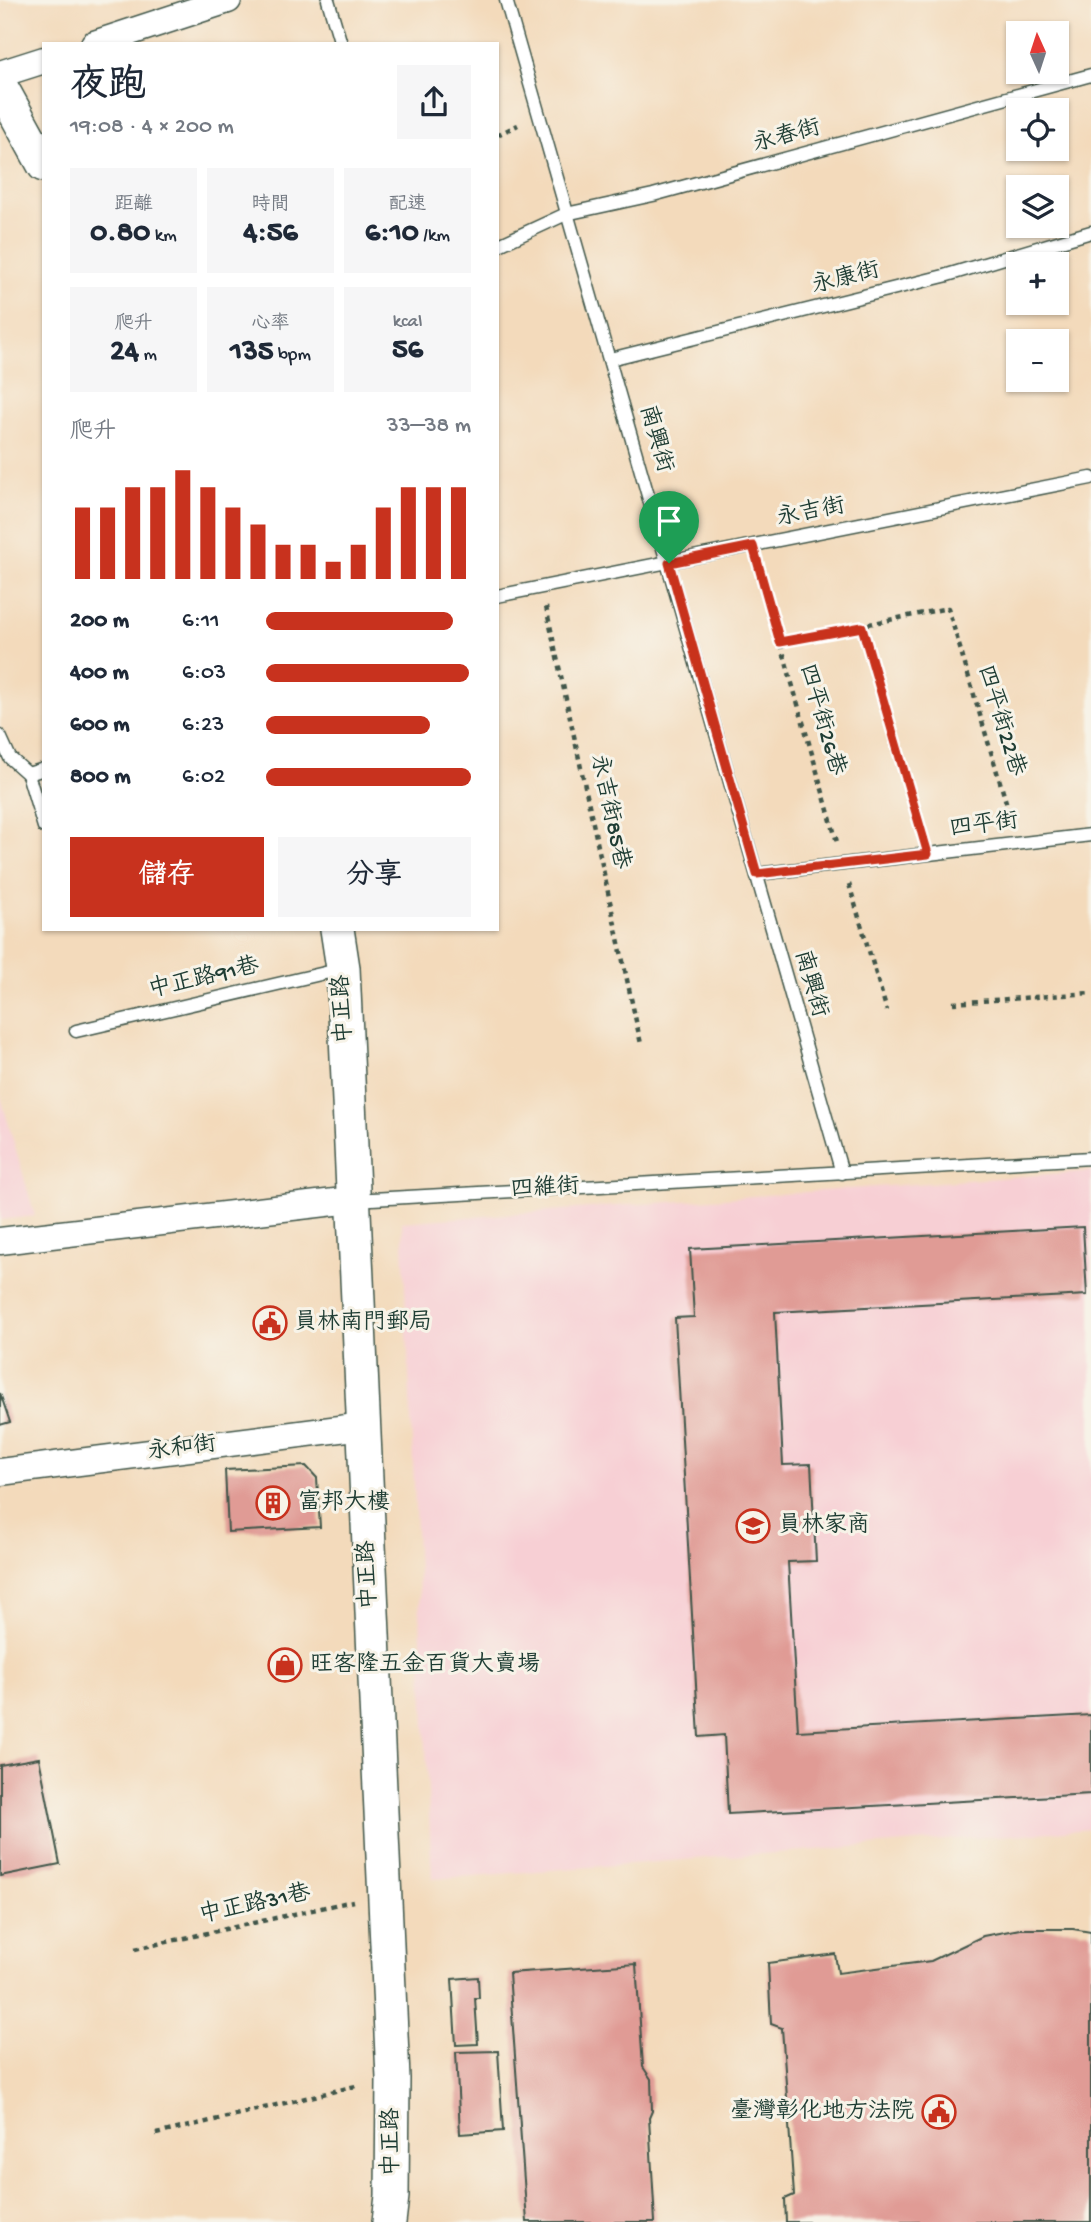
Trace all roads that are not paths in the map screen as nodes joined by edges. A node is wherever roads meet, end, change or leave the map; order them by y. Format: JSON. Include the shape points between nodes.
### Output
{"nodes":[{"id":1,"x":228,"y":0,"type":"edge"},
{"id":2,"x":327,"y":0,"type":"edge"},
{"id":3,"x":506,"y":0,"type":"edge"},
{"id":4,"x":100,"y":42,"type":"edge"},
{"id":5,"x":340,"y":42,"type":"edge"},
{"id":6,"x":42,"y":61,"type":"edge"},
{"id":7,"x":0,"y":74,"type":"edge"},
{"id":8,"x":1091,"y":75,"type":"edge"},
{"id":9,"x":0,"y":85,"type":"edge"},
{"id":10,"x":42,"y":161,"type":"edge"},
{"id":11,"x":566,"y":214,"type":"junction"},
{"id":12,"x":1091,"y":232,"type":"edge"},
{"id":13,"x":499,"y":245,"type":"edge"},
{"id":14,"x":610,"y":359,"type":"junction"},
{"id":15,"x":1091,"y":478,"type":"edge"},
{"id":16,"x":669,"y":563,"type":"junction"},
{"id":17,"x":499,"y":596,"type":"edge"},
{"id":18,"x":0,"y":736,"type":"edge"},
{"id":19,"x":42,"y":770,"type":"edge"},
{"id":20,"x":28,"y":774,"type":"junction"},
{"id":21,"x":42,"y":820,"type":"edge"},
{"id":22,"x":1091,"y":835,"type":"edge"},
{"id":23,"x":757,"y":874,"type":"junction"},
{"id":24,"x":337,"y":931,"type":"edge"},
{"id":25,"x":343,"y":968,"type":"junction"},
{"id":26,"x":76,"y":1031,"type":"dead end"},
{"id":27,"x":1091,"y":1157,"type":"edge"},
{"id":28,"x":842,"y":1173,"type":"junction"},
{"id":29,"x":352,"y":1200,"type":"junction"},
{"id":30,"x":0,"y":1241,"type":"edge"},
{"id":31,"x":363,"y":1426,"type":"junction"},
{"id":32,"x":0,"y":1472,"type":"edge"},
{"id":33,"x":389,"y":2222,"type":"edge"}],
"edges":[{"from":1,"to":4,"type":"street"},
{"from":2,"to":5,"type":"lane"},
{"from":3,"to":11,"type":"lane","name":"南興街"},
{"from":6,"to":7,"type":"street"},
{"from":8,"to":11,"type":"lane","name":"永春街","via":[[653,195]]},
{"from":9,"to":10,"type":"street"},
{"from":11,"to":13,"type":"lane","name":"永春街"},
{"from":11,"to":14,"type":"lane","name":"南興街"},
{"from":12,"to":14,"type":"lane","name":"永康街","via":[[944,276]]},
{"from":14,"to":16,"type":"lane","name":"南興街"},
{"from":15,"to":16,"type":"lane","name":"永吉街"},
{"from":16,"to":17,"type":"lane","name":"永吉街"},
{"from":16,"to":23,"type":"lane","name":"南興街"},
{"from":18,"to":20,"type":"lane","via":[[10,758]]},
{"from":19,"to":20,"type":"lane"},
{"from":20,"to":21,"type":"lane"},
{"from":22,"to":23,"type":"lane","name":"四平街"},
{"from":23,"to":28,"type":"lane","name":"南興街"},
{"from":24,"to":25,"type":"street","name":"中正路"},
{"from":25,"to":26,"type":"lane","name":"中正路91巷"},
{"from":25,"to":29,"type":"street","name":"中正路"},
{"from":27,"to":28,"type":"lane","name":"四維街"},
{"from":28,"to":29,"type":"lane","name":"四維街"},
{"from":29,"to":30,"type":"street","name":"四維街"},
{"from":29,"to":31,"type":"street","name":"中正路"},
{"from":31,"to":32,"type":"street","name":"永和街"},
{"from":31,"to":33,"type":"street","name":"中正路","via":[[393,2077]]}]}
